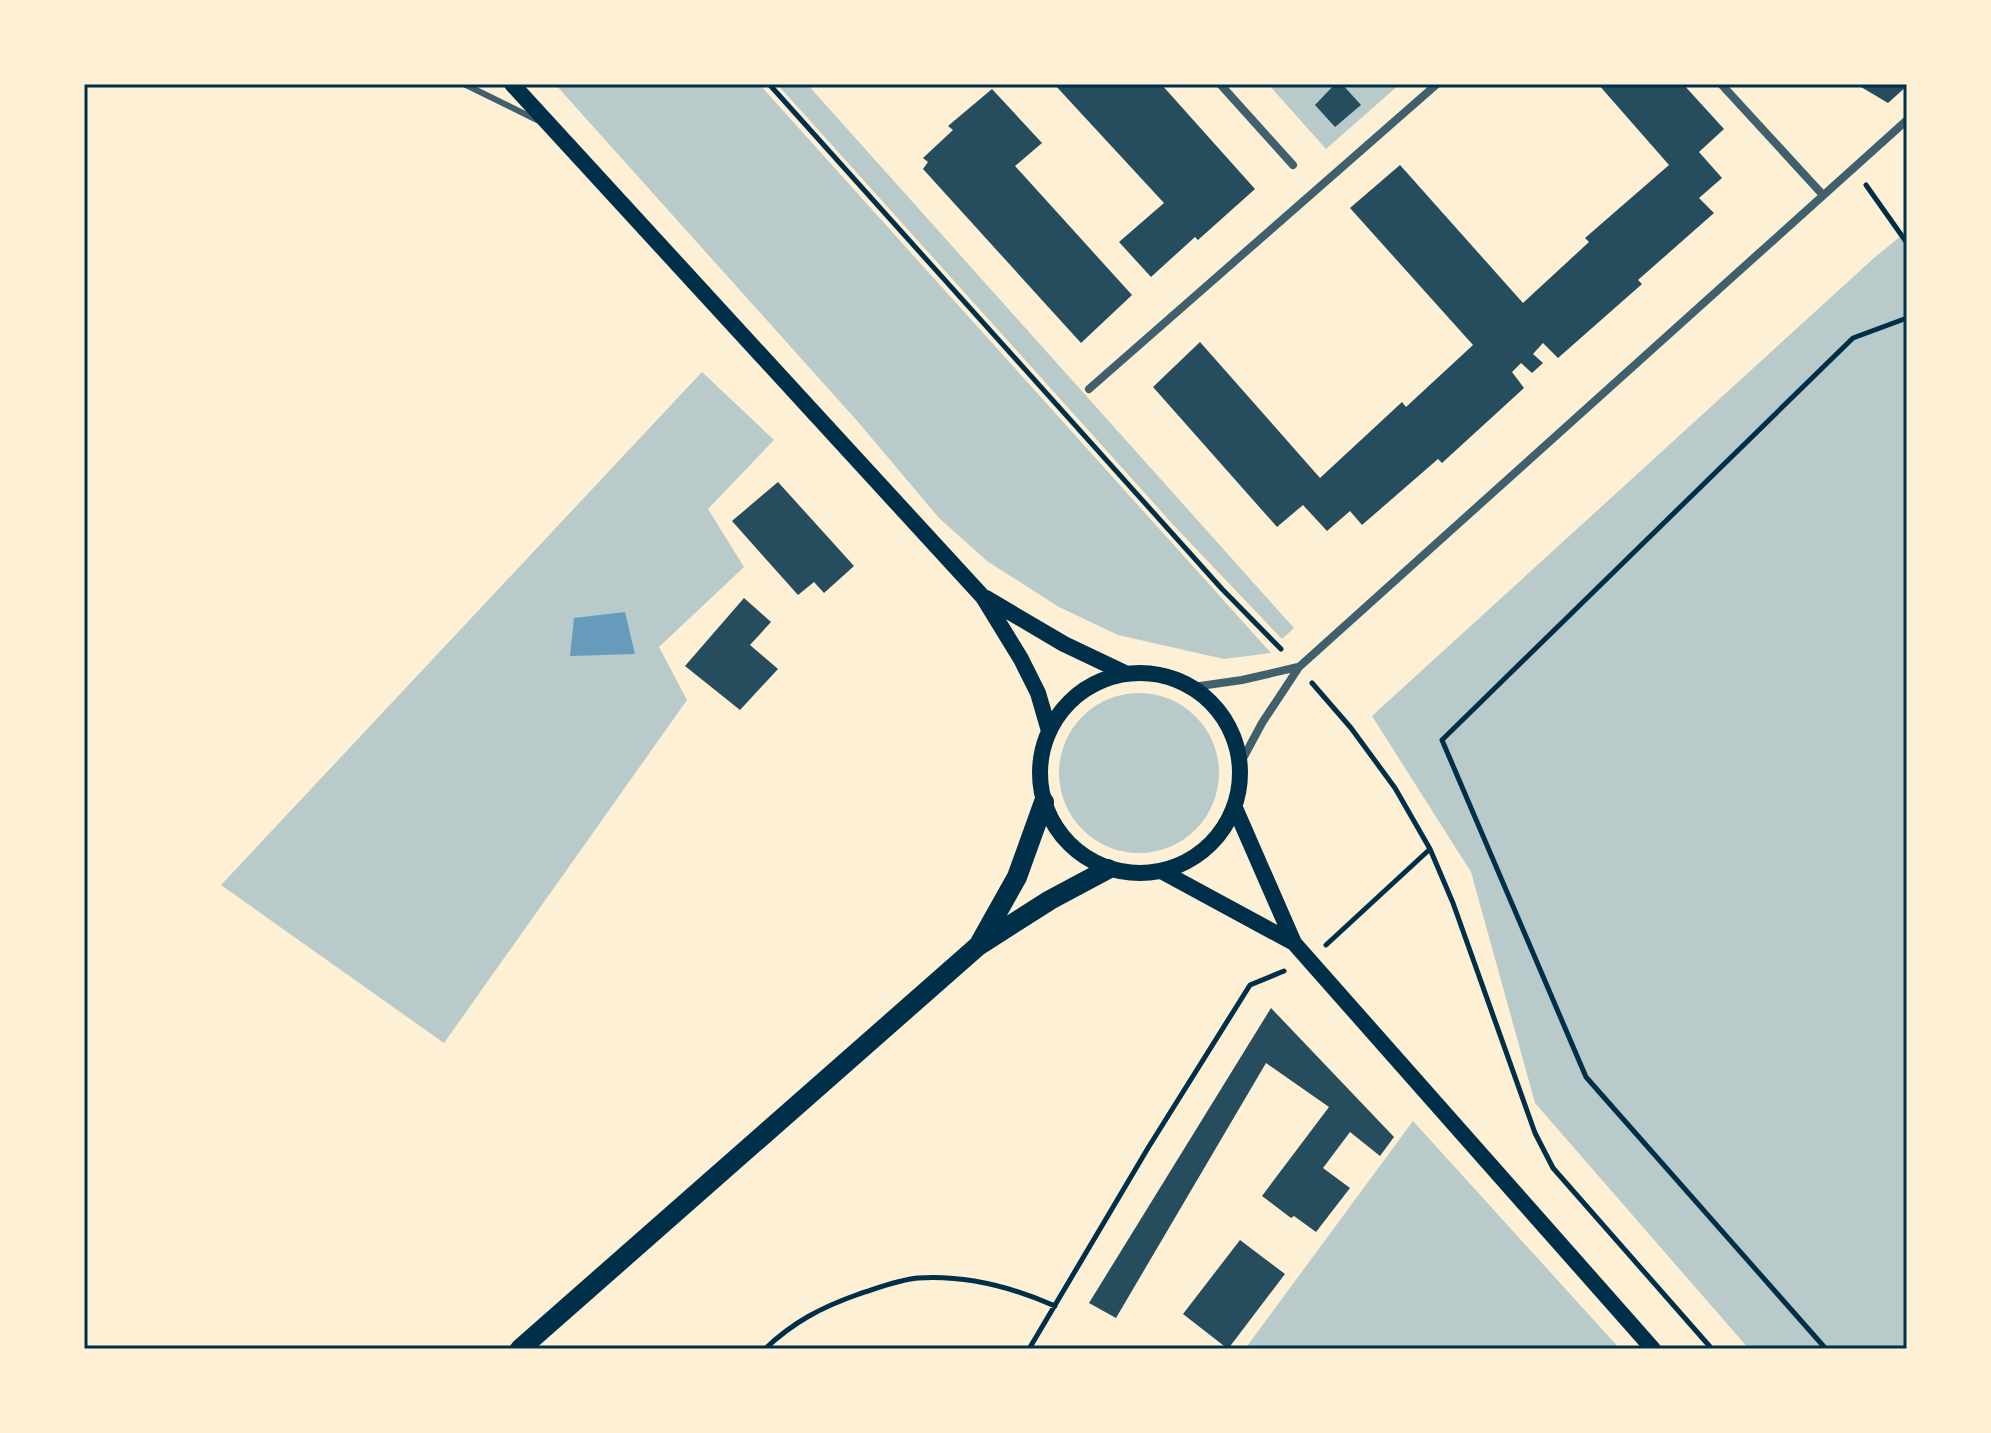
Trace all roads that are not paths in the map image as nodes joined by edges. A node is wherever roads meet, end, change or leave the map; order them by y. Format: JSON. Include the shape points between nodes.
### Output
{"nodes":[{"id":1,"x":464,"y":84,"type":"edge"},
{"id":2,"x":512,"y":84,"type":"edge"},
{"id":3,"x":1220,"y":84,"type":"edge"},
{"id":4,"x":1437,"y":84,"type":"edge"},
{"id":5,"x":1721,"y":84,"type":"edge"},
{"id":6,"x":1907,"y":120,"type":"edge"},
{"id":7,"x":551,"y":127,"type":"junction"},
{"id":8,"x":1293,"y":165,"type":"dead end"},
{"id":9,"x":1823,"y":195,"type":"junction"},
{"id":10,"x":1089,"y":389,"type":"dead end"},
{"id":11,"x":983,"y":597,"type":"junction"},
{"id":12,"x":1299,"y":667,"type":"junction"},
{"id":13,"x":1125,"y":673,"type":"junction"},
{"id":14,"x":1193,"y":687,"type":"junction"},
{"id":15,"x":1049,"y":731,"type":"junction"},
{"id":16,"x":1240,"y":764,"type":"junction"},
{"id":17,"x":1044,"y":802,"type":"junction"},
{"id":18,"x":1235,"y":808,"type":"junction"},
{"id":19,"x":1108,"y":869,"type":"junction"},
{"id":20,"x":1163,"y":872,"type":"junction"},
{"id":21,"x":1294,"y":943,"type":"junction"},
{"id":22,"x":978,"y":946,"type":"junction"},
{"id":23,"x":520,"y":1349,"type":"edge"},
{"id":24,"x":1653,"y":1349,"type":"edge"}],
"edges":[{"from":1,"to":7,"type":"lane"},
{"from":2,"to":7,"type":"main road"},
{"from":3,"to":8,"type":"street"},
{"from":4,"to":10,"type":"street"},
{"from":5,"to":9,"type":"street"},
{"from":6,"to":9,"type":"street"},
{"from":7,"to":11,"type":"main road"},
{"from":9,"to":12,"type":"street"},
{"from":11,"to":13,"type":"main road"},
{"from":11,"to":15,"type":"main road","via":[[1038,693]]},
{"from":12,"to":14,"type":"street"},
{"from":12,"to":16,"type":"street"},
{"from":13,"to":14,"type":"main road","via":[[1160,674]]},
{"from":13,"to":15,"type":"main road","via":[[1094,684],[1067,703]]},
{"from":14,"to":16,"type":"main road","via":[[1216,707],[1233,734]]},
{"from":15,"to":17,"type":"main road","via":[[1039,778]]},
{"from":16,"to":18,"type":"main road"},
{"from":17,"to":19,"type":"main road","via":[[1057,831],[1080,854]]},
{"from":17,"to":22,"type":"main road","via":[[1017,877]]},
{"from":18,"to":20,"type":"main road","via":[[1218,837],[1194,859]]},
{"from":18,"to":21,"type":"main road"},
{"from":19,"to":20,"type":"main road"},
{"from":19,"to":22,"type":"main road"},
{"from":20,"to":21,"type":"main road"},
{"from":21,"to":24,"type":"main road"},
{"from":22,"to":23,"type":"main road"}]}
